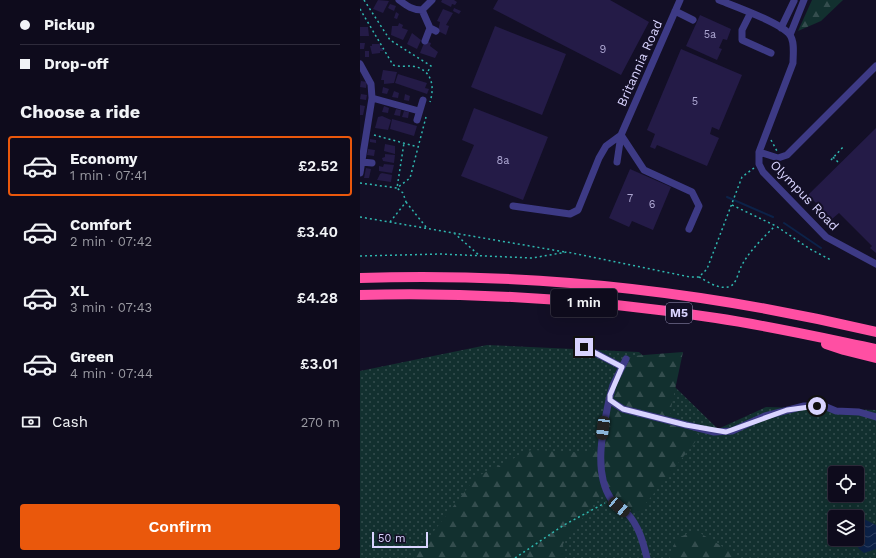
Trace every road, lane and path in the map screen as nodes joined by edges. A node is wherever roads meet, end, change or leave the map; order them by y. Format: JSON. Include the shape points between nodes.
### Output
{"nodes":[{"id":1,"x":364,"y":0,"type":"edge"},
{"id":2,"x":399,"y":0,"type":"edge"},
{"id":3,"x":432,"y":0,"type":"edge"},
{"id":4,"x":680,"y":0,"type":"edge"},
{"id":5,"x":804,"y":0,"type":"edge"},
{"id":6,"x":724,"y":1,"type":"edge"},
{"id":7,"x":794,"y":1,"type":"dead end"},
{"id":8,"x":422,"y":10,"type":"junction"},
{"id":9,"x":675,"y":11,"type":"junction"},
{"id":10,"x":750,"y":14,"type":"junction"},
{"id":11,"x":693,"y":20,"type":"dead end"},
{"id":12,"x":781,"y":28,"type":"junction"},
{"id":13,"x":790,"y":35,"type":"junction"},
{"id":14,"x":425,"y":41,"type":"dead end"},
{"id":15,"x":771,"y":54,"type":"dead end"},
{"id":16,"x":360,"y":64,"type":"edge"},
{"id":17,"x":876,"y":66,"type":"edge"},
{"id":18,"x":427,"y":73,"type":"dead end"},
{"id":19,"x":372,"y":98,"type":"junction"},
{"id":20,"x":423,"y":100,"type":"dead end"},
{"id":21,"x":420,"y":112,"type":"junction"},
{"id":22,"x":417,"y":120,"type":"dead end"},
{"id":23,"x":367,"y":133,"type":"junction"},
{"id":24,"x":621,"y":135,"type":"junction"},
{"id":25,"x":771,"y":137,"type":"dead end"},
{"id":26,"x":404,"y":143,"type":"junction"},
{"id":27,"x":844,"y":146,"type":"dead end"},
{"id":28,"x":418,"y":147,"type":"dead end"},
{"id":29,"x":791,"y":151,"type":"junction"},
{"id":30,"x":759,"y":152,"type":"junction"},
{"id":31,"x":833,"y":157,"type":"junction"},
{"id":32,"x":831,"y":160,"type":"dead end"},
{"id":33,"x":362,"y":162,"type":"junction"},
{"id":34,"x":617,"y":162,"type":"dead end"},
{"id":35,"x":372,"y":163,"type":"dead end"},
{"id":36,"x":840,"y":164,"type":"dead end"},
{"id":37,"x":750,"y":171,"type":"dead end"},
{"id":38,"x":360,"y":173,"type":"edge"},
{"id":39,"x":406,"y":202,"type":"junction"},
{"id":40,"x":731,"y":204,"type":"junction"},
{"id":41,"x":513,"y":206,"type":"dead end"},
{"id":42,"x":360,"y":217,"type":"edge"},
{"id":43,"x":390,"y":222,"type":"junction"},
{"id":44,"x":776,"y":226,"type":"junction"},
{"id":45,"x":427,"y":228,"type":"junction"},
{"id":46,"x":689,"y":229,"type":"dead end"},
{"id":47,"x":453,"y":232,"type":"junction"},
{"id":48,"x":567,"y":252,"type":"junction"},
{"id":49,"x":360,"y":256,"type":"edge"},
{"id":50,"x":480,"y":256,"type":"junction"},
{"id":51,"x":831,"y":260,"type":"dead end"},
{"id":52,"x":876,"y":264,"type":"edge"},
{"id":53,"x":699,"y":277,"type":"junction"},
{"id":54,"x":360,"y":278,"type":"edge"},
{"id":55,"x":360,"y":296,"type":"edge"},
{"id":56,"x":795,"y":332,"type":"junction"},
{"id":57,"x":876,"y":332,"type":"edge"},
{"id":58,"x":584,"y":347,"type":"dead end"},
{"id":59,"x":876,"y":349,"type":"edge"},
{"id":60,"x":876,"y":358,"type":"edge"},
{"id":61,"x":626,"y":359,"type":"dead end"},
{"id":62,"x":622,"y":367,"type":"junction"},
{"id":63,"x":610,"y":400,"type":"junction"},
{"id":64,"x":876,"y":417,"type":"edge"},
{"id":65,"x":611,"y":500,"type":"junction"},
{"id":66,"x":515,"y":558,"type":"edge"},
{"id":67,"x":647,"y":558,"type":"edge"}],
"edges":[{"from":1,"to":18,"type":"path","via":[[390,40],[431,66]]},
{"from":2,"to":8,"type":"street","via":[[413,10]]},
{"from":3,"to":8,"type":"street"},
{"from":4,"to":9,"type":"street","name":"Britannia Road"},
{"from":5,"to":13,"type":"street"},
{"from":6,"to":10,"type":"street"},
{"from":7,"to":12,"type":"street"},
{"from":8,"to":14,"type":"street","via":[[433,30]]},
{"from":9,"to":11,"type":"street"},
{"from":9,"to":24,"type":"street","name":"Britannia Road"},
{"from":10,"to":12,"type":"street"},
{"from":10,"to":15,"type":"street","via":[[742,30],[742,40]]},
{"from":12,"to":13,"type":"street"},
{"from":13,"to":30,"type":"street","name":"Olympus Road","via":[[793,63]]},
{"from":16,"to":19,"type":"street","via":[[371,84]]},
{"from":17,"to":29,"type":"street"},
{"from":19,"to":21,"type":"street"},
{"from":19,"to":23,"type":"street"},
{"from":20,"to":21,"type":"street"},
{"from":21,"to":22,"type":"street"},
{"from":23,"to":26,"type":"path"},
{"from":23,"to":33,"type":"street"},
{"from":24,"to":34,"type":"street"},
{"from":24,"to":41,"type":"street","via":[[606,146],[578,210],[570,214]]},
{"from":24,"to":46,"type":"street","via":[[644,170],[692,192],[699,206]]},
{"from":25,"to":29,"type":"path","via":[[777,151]]},
{"from":26,"to":28,"type":"path"},
{"from":26,"to":39,"type":"path","via":[[397,188]]},
{"from":27,"to":31,"type":"path"},
{"from":29,"to":30,"type":"street","via":[[780,158]]},
{"from":30,"to":52,"type":"street","name":"Olympus Road","via":[[759,164],[763,172],[826,237]]},
{"from":31,"to":32,"type":"path"},
{"from":31,"to":36,"type":"path"},
{"from":33,"to":35,"type":"street"},
{"from":33,"to":38,"type":"street"},
{"from":37,"to":40,"type":"path","via":[[742,177]]},
{"from":39,"to":43,"type":"path"},
{"from":39,"to":45,"type":"path"},
{"from":40,"to":44,"type":"path"},
{"from":40,"to":53,"type":"path","via":[[707,270]]},
{"from":42,"to":43,"type":"path"},
{"from":43,"to":45,"type":"path"},
{"from":44,"to":51,"type":"path"},
{"from":44,"to":53,"type":"path","via":[[760,241],[742,265],[733,285],[713,285]]},
{"from":45,"to":47,"type":"path"},
{"from":47,"to":48,"type":"path"},
{"from":47,"to":50,"type":"path"},
{"from":48,"to":50,"type":"path","via":[[532,258]]},
{"from":48,"to":53,"type":"path"},
{"from":49,"to":50,"type":"path"},
{"from":54,"to":57,"type":"highway","number":"M5","via":[[517,280],[595,285],[804,315]]},
{"from":55,"to":56,"type":"highway","number":"M5","via":[[393,294],[562,300],[717,318]]},
{"from":56,"to":59,"type":"highway","number":"M5"},
{"from":56,"to":60,"type":"highway","number":"M5","via":[[844,350]]},
{"from":58,"to":62,"type":"street"},
{"from":61,"to":62,"type":"street"},
{"from":62,"to":63,"type":"street","via":[[613,385]]},
{"from":63,"to":64,"type":"street","via":[[623,409],[714,432],[732,431],[765,416],[804,406],[824,406],[836,411],[859,412]]},
{"from":63,"to":65,"type":"street","via":[[603,428],[600,458]]},
{"from":65,"to":66,"type":"path","via":[[564,525]]},
{"from":65,"to":67,"type":"street","via":[[628,514],[636,525]]}]}
